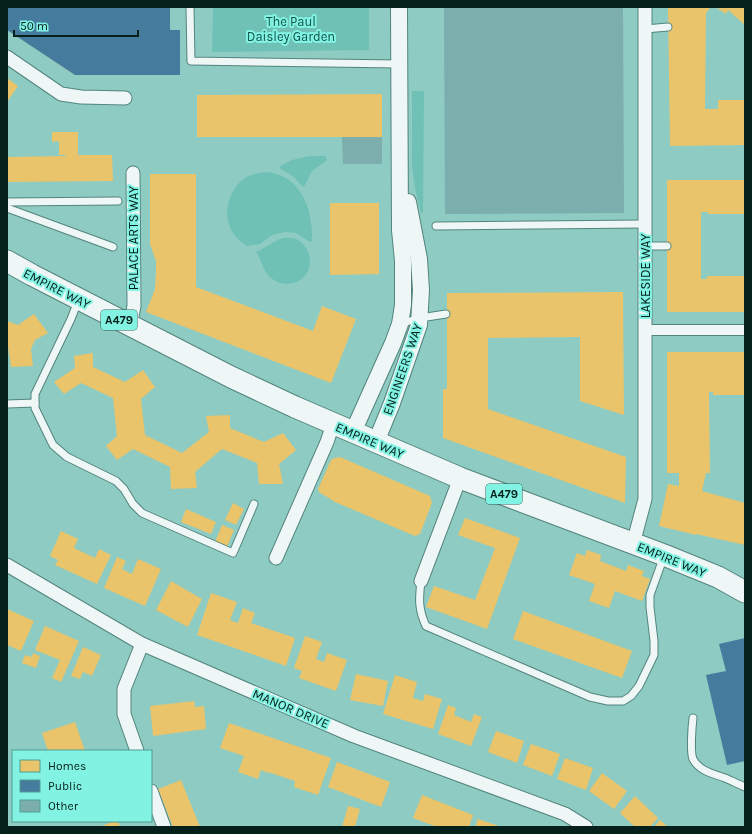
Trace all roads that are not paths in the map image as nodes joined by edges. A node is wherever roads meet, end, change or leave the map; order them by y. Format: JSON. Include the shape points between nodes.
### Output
{"nodes":[{"id":1,"x":190,"y":7,"type":"edge"},
{"id":2,"x":399,"y":7,"type":"edge"},
{"id":3,"x":644,"y":7,"type":"edge"},
{"id":4,"x":668,"y":27,"type":"dead end"},
{"id":5,"x":645,"y":29,"type":"junction"},
{"id":6,"x":7,"y":57,"type":"edge"},
{"id":7,"x":399,"y":64,"type":"junction"},
{"id":8,"x":125,"y":98,"type":"dead end"},
{"id":9,"x":400,"y":153,"type":"junction"},
{"id":10,"x":133,"y":173,"type":"dead end"},
{"id":11,"x":118,"y":201,"type":"dead end"},
{"id":12,"x":7,"y":202,"type":"edge"},
{"id":13,"x":7,"y":208,"type":"edge"},
{"id":14,"x":645,"y":224,"type":"junction"},
{"id":15,"x":436,"y":226,"type":"dead end"},
{"id":16,"x":645,"y":246,"type":"junction"},
{"id":17,"x":666,"y":246,"type":"dead end"},
{"id":18,"x":113,"y":247,"type":"dead end"},
{"id":19,"x":7,"y":261,"type":"edge"},
{"id":20,"x":78,"y":299,"type":"junction"},
{"id":21,"x":446,"y":314,"type":"dead end"},
{"id":22,"x":420,"y":318,"type":"junction"},
{"id":23,"x":126,"y":324,"type":"junction"},
{"id":24,"x":400,"y":324,"type":"junction"},
{"id":25,"x":646,"y":330,"type":"junction"},
{"id":26,"x":745,"y":330,"type":"edge"},
{"id":27,"x":35,"y":403,"type":"junction"},
{"id":28,"x":7,"y":404,"type":"edge"},
{"id":29,"x":333,"y":424,"type":"junction"},
{"id":30,"x":353,"y":432,"type":"junction"},
{"id":31,"x":376,"y":442,"type":"junction"},
{"id":32,"x":460,"y":478,"type":"junction"},
{"id":33,"x":254,"y":504,"type":"dead end"},
{"id":34,"x":633,"y":544,"type":"junction"},
{"id":35,"x":664,"y":555,"type":"junction"},
{"id":36,"x":276,"y":558,"type":"dead end"},
{"id":37,"x":7,"y":565,"type":"edge"},
{"id":38,"x":422,"y":581,"type":"joint"},
{"id":39,"x":745,"y":592,"type":"edge"},
{"id":40,"x":142,"y":644,"type":"junction"},
{"id":41,"x":693,"y":718,"type":"dead end"},
{"id":42,"x":137,"y":750,"type":"edge"},
{"id":43,"x":745,"y":787,"type":"edge"},
{"id":44,"x":152,"y":794,"type":"edge"},
{"id":45,"x":164,"y":827,"type":"edge"},
{"id":46,"x":586,"y":827,"type":"edge"}],
"edges":[{"from":1,"to":7,"type":"lane","via":[[190,61]]},
{"from":2,"to":7,"type":"street","name":"ENGINEERS WAY"},
{"from":3,"to":5,"type":"street","name":"LAKESIDE WAY"},
{"from":4,"to":5,"type":"lane"},
{"from":5,"to":14,"type":"street","name":"LAKESIDE WAY"},
{"from":6,"to":8,"type":"street","via":[[61,94]]},
{"from":7,"to":9,"type":"street","name":"ENGINEERS WAY"},
{"from":9,"to":22,"type":"street","name":"ENGINEERS WAY","via":[[419,259]]},
{"from":9,"to":24,"type":"street","name":"ENGINEERS WAY","via":[[400,230],[404,305]]},
{"from":10,"to":23,"type":"street","name":"PALACE ARTS WAY","via":[[134,306],[132,316]]},
{"from":11,"to":12,"type":"lane"},
{"from":13,"to":18,"type":"lane"},
{"from":14,"to":15,"type":"lane"},
{"from":14,"to":16,"type":"street","name":"LAKESIDE WAY"},
{"from":16,"to":17,"type":"lane"},
{"from":16,"to":25,"type":"street","name":"LAKESIDE WAY"},
{"from":19,"to":20,"type":"main road","name":"EMPIRE WAY","number":"A479"},
{"from":20,"to":23,"type":"main road","name":"EMPIRE WAY","number":"A479"},
{"from":20,"to":27,"type":"lane","via":[[35,394]]},
{"from":21,"to":22,"type":"lane"},
{"from":22,"to":24,"type":"lane"},
{"from":22,"to":31,"type":"street","name":"ENGINEERS WAY"},
{"from":23,"to":29,"type":"main road","name":"EMPIRE WAY","number":"A479","via":[[231,377]]},
{"from":24,"to":30,"type":"street","name":"ENGINEERS WAY"},
{"from":25,"to":26,"type":"street"},
{"from":25,"to":34,"type":"street","name":"LAKESIDE WAY","via":[[645,499]]},
{"from":27,"to":28,"type":"lane"},
{"from":27,"to":33,"type":"lane","via":[[53,445],[67,457],[116,481],[142,512],[233,553]]},
{"from":29,"to":30,"type":"main road","name":"EMPIRE WAY","number":"A479"},
{"from":29,"to":36,"type":"street"},
{"from":30,"to":31,"type":"main road","name":"EMPIRE WAY","number":"A479"},
{"from":31,"to":32,"type":"main road","name":"EMPIRE WAY","number":"A479"},
{"from":32,"to":34,"type":"main road","name":"EMPIRE WAY","number":"A479"},
{"from":32,"to":38,"type":"street"},
{"from":34,"to":35,"type":"main road","name":"EMPIRE WAY","number":"A479"},
{"from":35,"to":38,"type":"lane","via":[[650,595],[654,655],[639,686],[623,701],[590,697],[426,626],[419,598]]},
{"from":35,"to":39,"type":"main road","name":"EMPIRE WAY","number":"A479","via":[[718,577]]},
{"from":37,"to":40,"type":"street","name":"MANOR DRIVE"},
{"from":40,"to":42,"type":"street","via":[[124,689],[124,714]]},
{"from":40,"to":46,"type":"street","name":"MANOR DRIVE","via":[[354,736],[565,814]]},
{"from":41,"to":43,"type":"lane","via":[[693,758],[709,774]]},
{"from":44,"to":45,"type":"street"}]}
